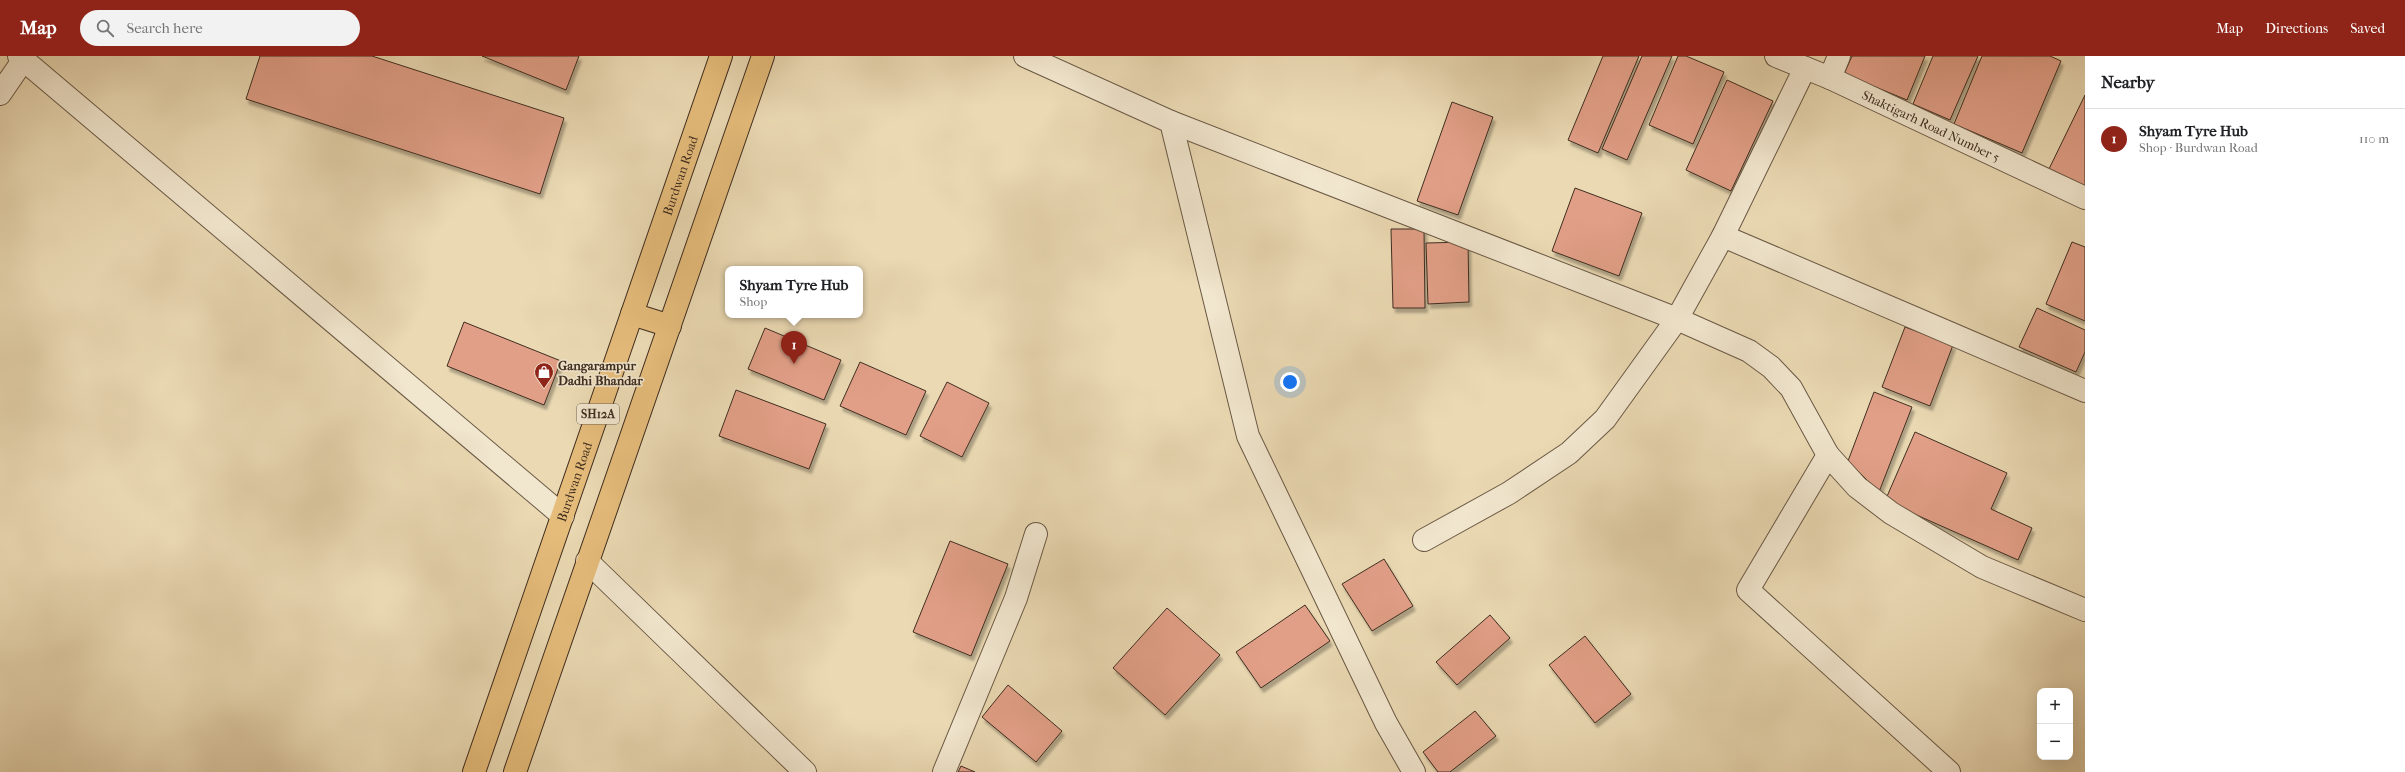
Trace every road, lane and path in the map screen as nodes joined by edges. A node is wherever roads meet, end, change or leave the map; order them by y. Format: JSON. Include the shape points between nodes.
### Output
{"nodes":[{"id":1,"x":721,"y":56,"type":"edge"},
{"id":2,"x":762,"y":56,"type":"edge"},
{"id":3,"x":1025,"y":56,"type":"edge"},
{"id":4,"x":1776,"y":56,"type":"edge"},
{"id":5,"x":1839,"y":56,"type":"edge"},
{"id":6,"x":21,"y":58,"type":"edge"},
{"id":7,"x":1805,"y":68,"type":"junction"},
{"id":8,"x":1830,"y":78,"type":"junction"},
{"id":9,"x":0,"y":94,"type":"edge"},
{"id":10,"x":1171,"y":122,"type":"junction"},
{"id":11,"x":2085,"y":198,"type":"edge"},
{"id":12,"x":1723,"y":236,"type":"junction"},
{"id":13,"x":632,"y":314,"type":"junction"},
{"id":14,"x":1677,"y":319,"type":"junction"},
{"id":15,"x":670,"y":326,"type":"junction"},
{"id":16,"x":2085,"y":391,"type":"edge"},
{"id":17,"x":1828,"y":455,"type":"junction"},
{"id":18,"x":563,"y":516,"type":"junction"},
{"id":19,"x":1036,"y":534,"type":"dead end"},
{"id":20,"x":1424,"y":540,"type":"dead end"},
{"id":21,"x":587,"y":561,"type":"junction"},
{"id":22,"x":2085,"y":610,"type":"edge"},
{"id":23,"x":474,"y":772,"type":"edge"},
{"id":24,"x":515,"y":772,"type":"edge"},
{"id":25,"x":804,"y":772,"type":"edge"},
{"id":26,"x":944,"y":772,"type":"edge"},
{"id":27,"x":1414,"y":772,"type":"edge"},
{"id":28,"x":1949,"y":772,"type":"edge"}],
"edges":[{"from":1,"to":13,"type":"main road","name":"Burdwan Road","number":"SH12A"},
{"from":2,"to":15,"type":"main road","number":"SH12A"},
{"from":3,"to":10,"type":"street"},
{"from":4,"to":7,"type":"street","name":"Shaktigarh Road Number 5"},
{"from":5,"to":8,"type":"street"},
{"from":6,"to":9,"type":"street"},
{"from":6,"to":18,"type":"street"},
{"from":7,"to":8,"type":"street","name":"Shaktigarh Road Number 5"},
{"from":7,"to":12,"type":"street"},
{"from":8,"to":11,"type":"street","name":"Shaktigarh Road Number 5"},
{"from":10,"to":14,"type":"street"},
{"from":10,"to":27,"type":"street","via":[[1248,436],[1379,708]]},
{"from":12,"to":14,"type":"street"},
{"from":12,"to":16,"type":"street"},
{"from":13,"to":15,"type":"main road"},
{"from":13,"to":18,"type":"main road","name":"Burdwan Road","number":"SH12A"},
{"from":14,"to":17,"type":"street","via":[[1748,352],[1771,367],[1791,388]]},
{"from":14,"to":20,"type":"street","via":[[1606,420],[1569,453],[1509,493]]},
{"from":15,"to":21,"type":"main road","number":"SH12A"},
{"from":17,"to":22,"type":"street","via":[[1857,487],[1891,513],[1982,567]]},
{"from":17,"to":28,"type":"street","via":[[1748,590]]},
{"from":18,"to":23,"type":"main road","name":"Burdwan Road","number":"SH12A"},
{"from":19,"to":26,"type":"street","via":[[1016,598]]},
{"from":21,"to":24,"type":"main road","number":"SH12A"},
{"from":21,"to":25,"type":"street"}]}
